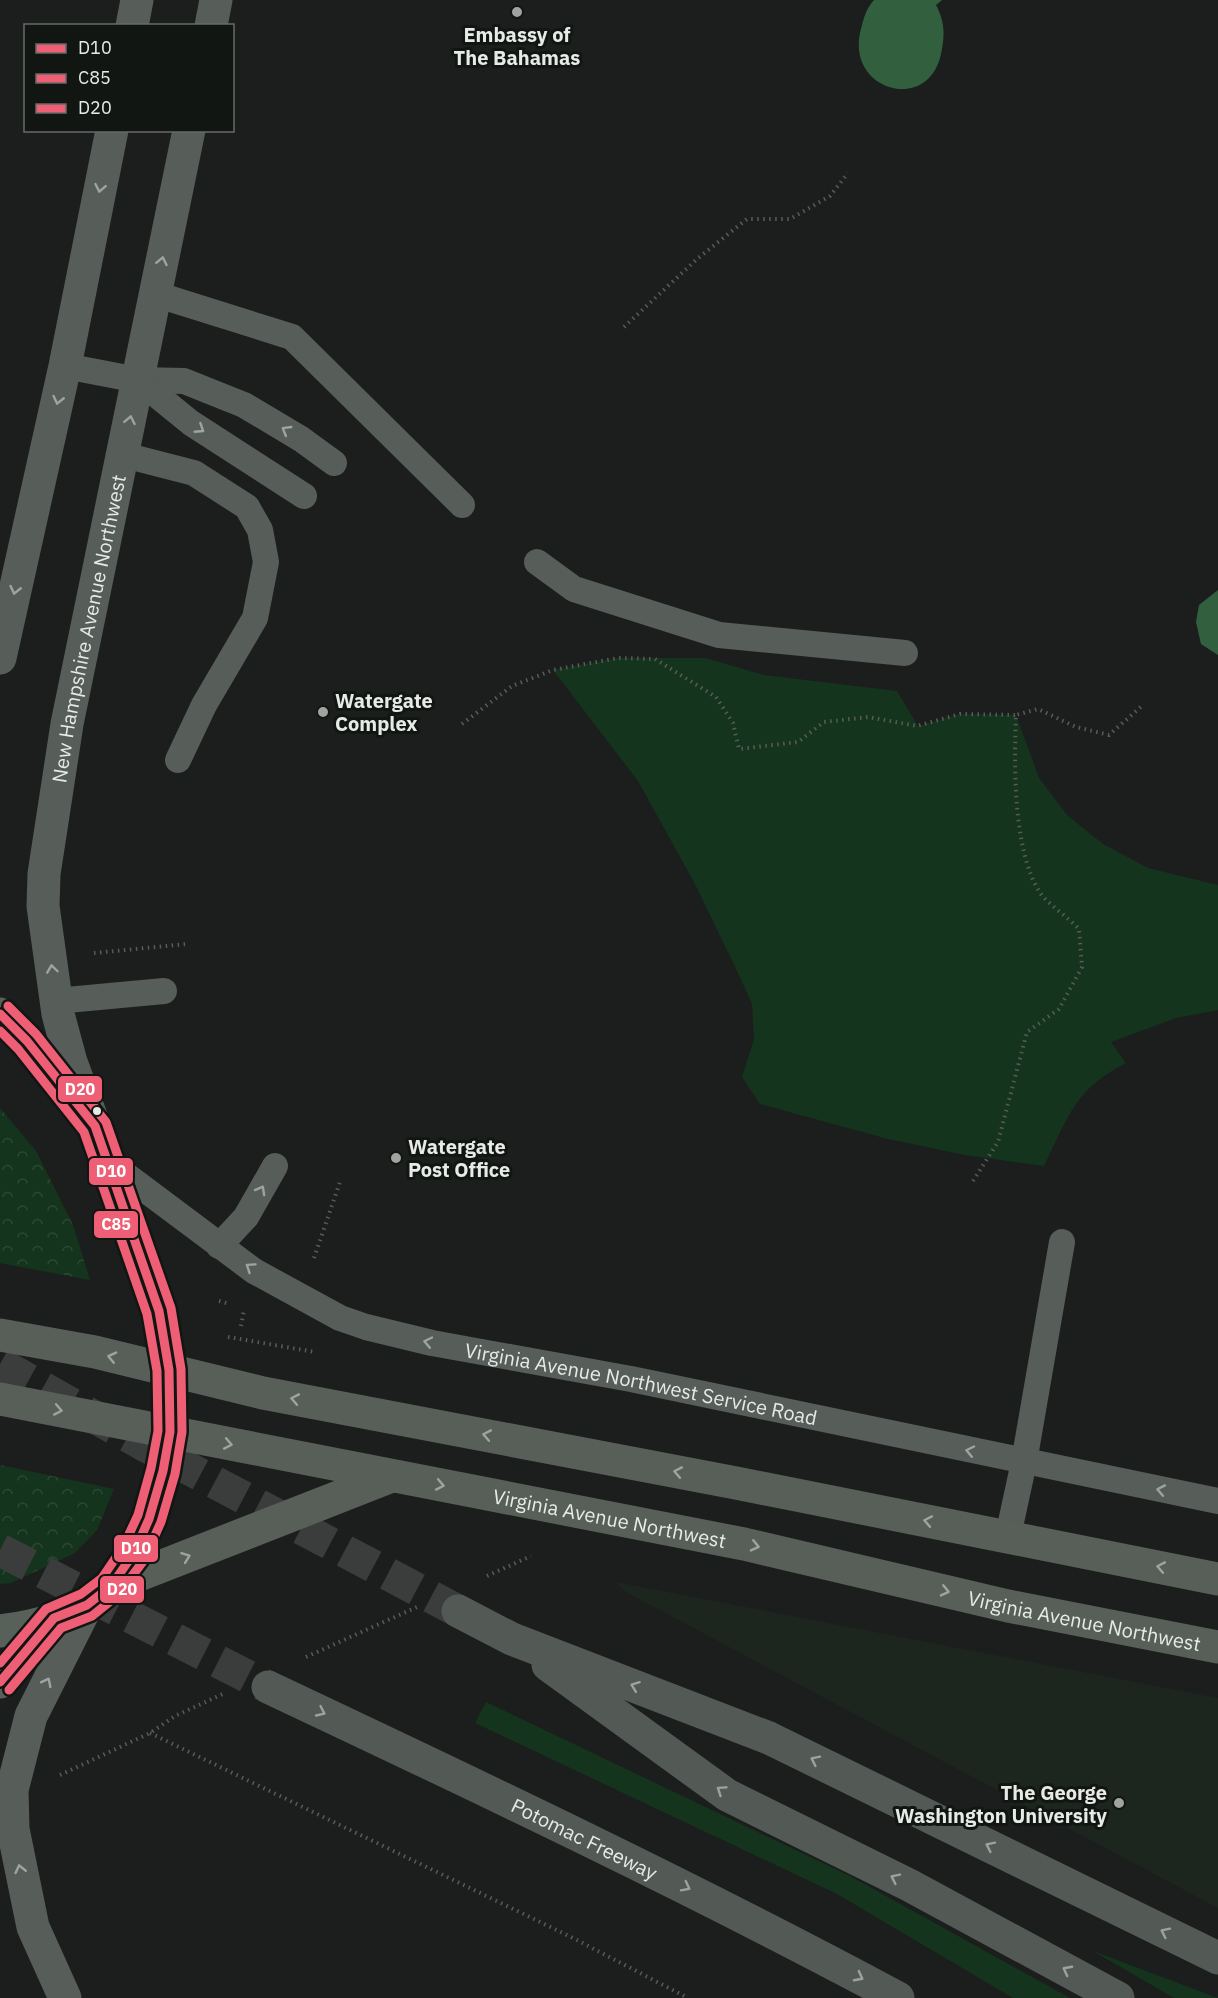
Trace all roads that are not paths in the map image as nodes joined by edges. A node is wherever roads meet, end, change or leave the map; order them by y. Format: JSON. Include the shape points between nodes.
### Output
{"nodes":[{"id":1,"x":137,"y":0,"type":"edge"},
{"id":2,"x":216,"y":0,"type":"edge"},
{"id":3,"x":132,"y":24,"type":"edge"},
{"id":4,"x":211,"y":24,"type":"edge"},
{"id":5,"x":112,"y":132,"type":"edge"},
{"id":6,"x":189,"y":132,"type":"edge"},
{"id":7,"x":155,"y":294,"type":"junction"},
{"id":8,"x":65,"y":366,"type":"junction"},
{"id":9,"x":138,"y":380,"type":"junction"},
{"id":10,"x":123,"y":454,"type":"junction"},
{"id":11,"x":334,"y":463,"type":"dead end"},
{"id":12,"x":304,"y":496,"type":"dead end"},
{"id":13,"x":462,"y":505,"type":"dead end"},
{"id":14,"x":537,"y":562,"type":"dead end"},
{"id":15,"x":905,"y":653,"type":"dead end"},
{"id":16,"x":0,"y":658,"type":"edge"},
{"id":17,"x":178,"y":760,"type":"dead end"},
{"id":18,"x":164,"y":991,"type":"dead end"},
{"id":19,"x":56,"y":1001,"type":"junction"},
{"id":20,"x":0,"y":1014,"type":"edge"},
{"id":21,"x":95,"y":1126,"type":"junction"},
{"id":22,"x":107,"y":1161,"type":"junction"},
{"id":23,"x":275,"y":1166,"type":"dead end"},
{"id":24,"x":1062,"y":1242,"type":"dead end"},
{"id":25,"x":219,"y":1246,"type":"junction"},
{"id":26,"x":0,"y":1335,"type":"edge"},
{"id":27,"x":169,"y":1370,"type":"junction"},
{"id":28,"x":0,"y":1399,"type":"edge"},
{"id":29,"x":170,"y":1432,"type":"junction"},
{"id":30,"x":1024,"y":1462,"type":"junction"},
{"id":31,"x":392,"y":1476,"type":"junction"},
{"id":32,"x":1218,"y":1501,"type":"edge"},
{"id":33,"x":1008,"y":1536,"type":"junction"},
{"id":34,"x":1218,"y":1579,"type":"edge"},
{"id":35,"x":99,"y":1595,"type":"junction"},
{"id":36,"x":458,"y":1611,"type":"tunnel mouth"},
{"id":37,"x":54,"y":1618,"type":"junction"},
{"id":38,"x":0,"y":1631,"type":"edge"},
{"id":39,"x":512,"y":1640,"type":"junction"},
{"id":40,"x":1218,"y":1647,"type":"edge"},
{"id":41,"x":0,"y":1682,"type":"edge"},
{"id":42,"x":268,"y":1687,"type":"tunnel mouth"},
{"id":43,"x":0,"y":1898,"type":"edge"},
{"id":44,"x":33,"y":1927,"type":"junction"},
{"id":45,"x":1218,"y":1958,"type":"edge"},
{"id":46,"x":65,"y":1998,"type":"edge"},
{"id":47,"x":898,"y":1998,"type":"edge"},
{"id":48,"x":1118,"y":1998,"type":"edge"}],
"edges":[{"from":1,"to":3,"type":"street"},
{"from":2,"to":4,"type":"street"},
{"from":5,"to":8,"type":"street","one_way":true},
{"from":7,"to":6,"type":"street","name":"New Hampshire Avenue Northwest","one_way":true},
{"from":7,"to":9,"type":"street","name":"New Hampshire Avenue Northwest"},
{"from":7,"to":13,"type":"lane","via":[[292,337]]},
{"from":8,"to":9,"type":"lane"},
{"from":8,"to":16,"type":"street","one_way":true},
{"from":10,"to":9,"type":"street","name":"New Hampshire Avenue Northwest","one_way":true},
{"from":11,"to":9,"type":"lane","one_way":true,"via":[[244,405],[183,381]]},
{"from":9,"to":12,"type":"lane","one_way":true,"via":[[191,423]]},
{"from":10,"to":17,"type":"lane","via":[[194,473],[247,507],[260,530],[266,562],[255,618],[204,705]]},
{"from":19,"to":10,"type":"street","name":"New Hampshire Avenue Northwest","one_way":true,"via":[[43,906],[44,874],[67,724]]},
{"from":14,"to":15,"type":"lane","via":[[574,590],[719,635]]},
{"from":18,"to":19,"type":"lane"},
{"from":19,"to":21,"type":"street","name":"New Hampshire Avenue Northwest","via":[[71,1062]]},
{"from":20,"to":21,"type":"main road","via":[[27,1041]]},
{"from":21,"to":22,"type":"main road"},
{"from":22,"to":25,"type":"lane","name":"Virginia Avenue Northwest Service Road"},
{"from":22,"to":27,"type":"main road","via":[[159,1311]]},
{"from":25,"to":23,"type":"lane","one_way":true,"via":[[246,1216]]},
{"from":24,"to":30,"type":"lane"},
{"from":30,"to":25,"type":"lane","name":"Virginia Avenue Northwest Service Road","one_way":true,"via":[[630,1379],[386,1333],[332,1314]]},
{"from":27,"to":26,"type":"main road","one_way":true},
{"from":27,"to":29,"type":"main road"},
{"from":33,"to":27,"type":"main road","one_way":true,"via":[[263,1393]]},
{"from":28,"to":29,"type":"main road","name":"Virginia Avenue Northwest","one_way":true},
{"from":29,"to":31,"type":"main road","name":"Virginia Avenue Northwest","one_way":true},
{"from":29,"to":35,"type":"main road","via":[[149,1519],[134,1554]]},
{"from":32,"to":30,"type":"lane","name":"Virginia Avenue Northwest Service Road","one_way":true},
{"from":30,"to":33,"type":"lane"},
{"from":35,"to":31,"type":"main road","one_way":true},
{"from":31,"to":40,"type":"main road","name":"Virginia Avenue Northwest","one_way":true,"via":[[744,1544],[1008,1606]]},
{"from":34,"to":33,"type":"main road","one_way":true},
{"from":35,"to":37,"type":"main road"},
{"from":44,"to":35,"type":"street","one_way":true,"via":[[13,1829],[12,1790],[31,1716]]},
{"from":36,"to":39,"type":"highway"},
{"from":37,"to":38,"type":"main road"},
{"from":37,"to":41,"type":"main road"},
{"from":45,"to":39,"type":"highway","one_way":true,"via":[[769,1738]]},
{"from":48,"to":39,"type":"highway","one_way":true,"via":[[909,1886],[727,1795]]},
{"from":42,"to":47,"type":"highway","name":"Potomac Freeway","one_way":true,"via":[[592,1840]]},
{"from":43,"to":44,"type":"street","via":[[16,1908]]},
{"from":44,"to":46,"type":"street"}]}
